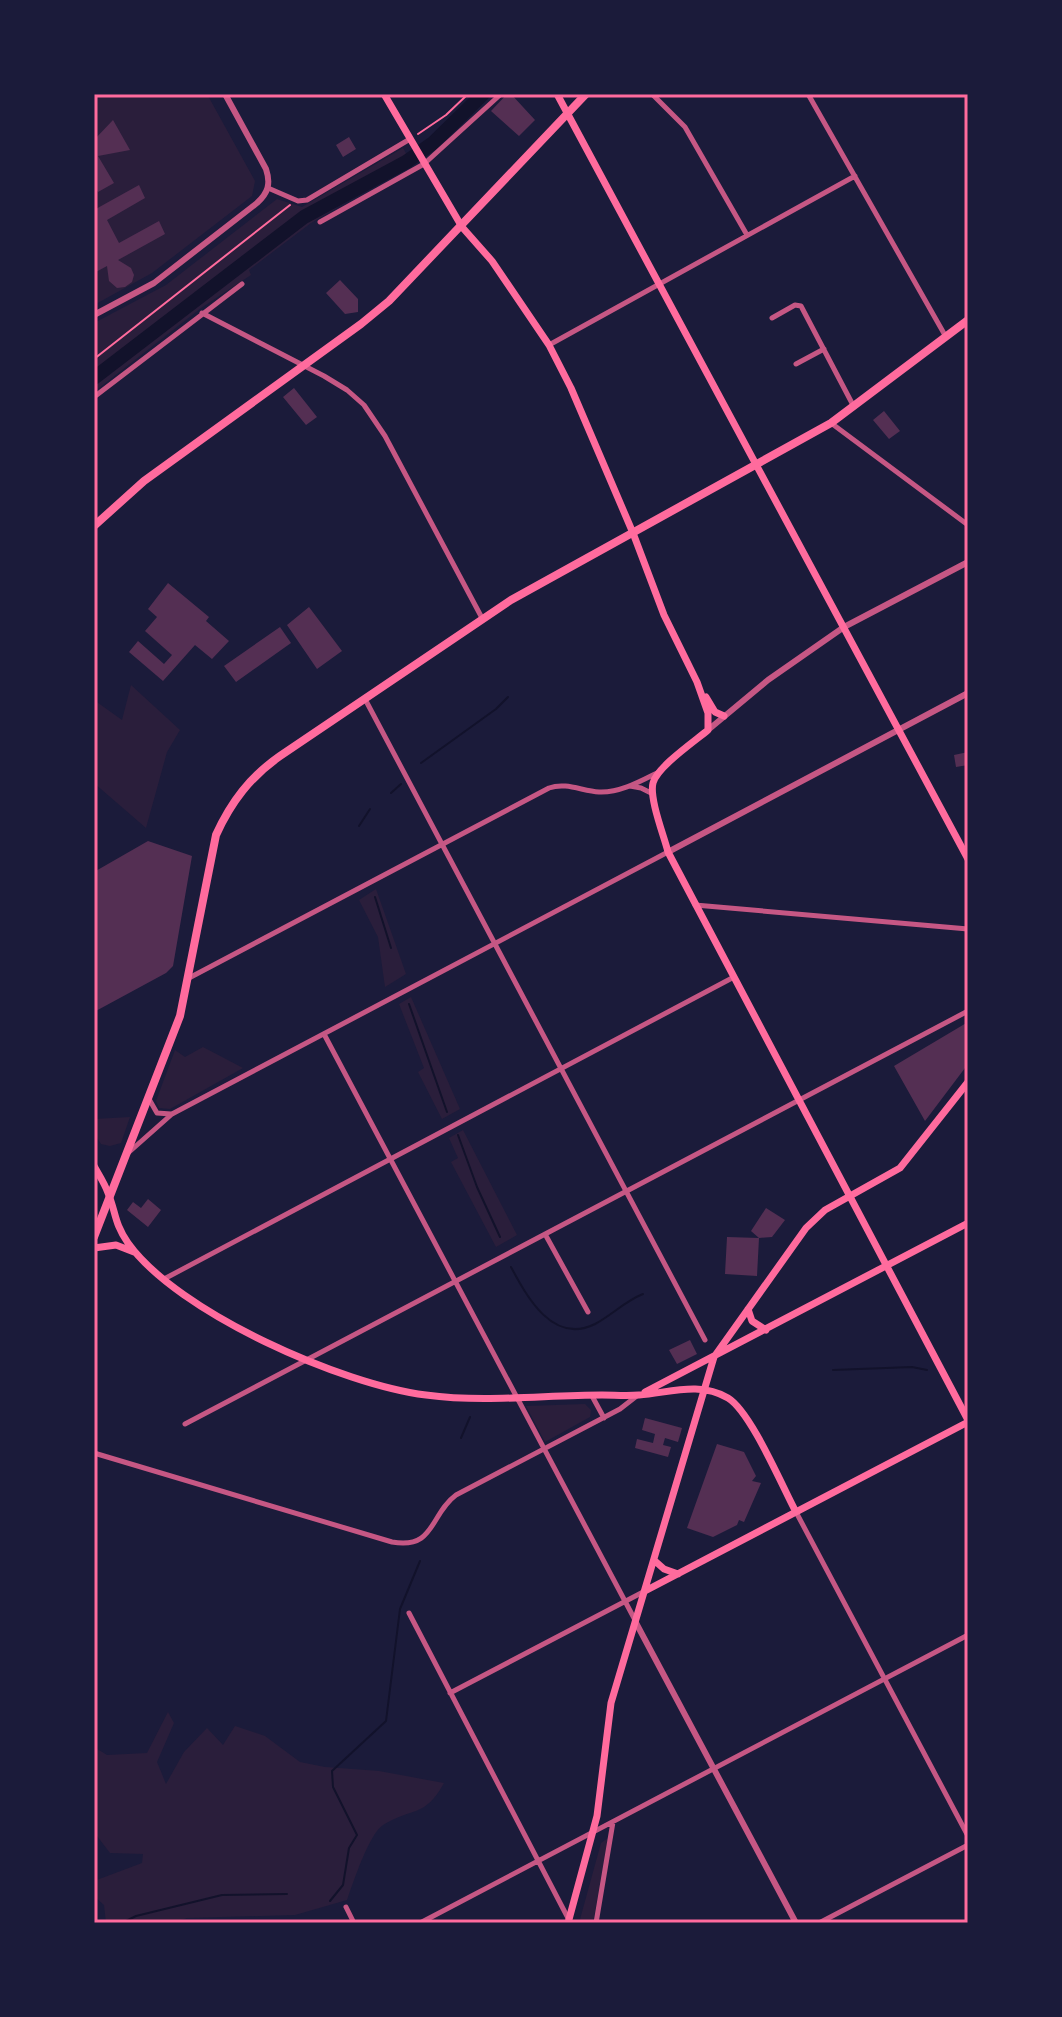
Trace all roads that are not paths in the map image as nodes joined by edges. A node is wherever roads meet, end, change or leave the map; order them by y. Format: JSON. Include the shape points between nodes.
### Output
{"nodes":[{"id":1,"x":225,"y":94,"type":"edge"},
{"id":2,"x":384,"y":94,"type":"edge"},
{"id":3,"x":501,"y":94,"type":"edge"},
{"id":4,"x":557,"y":94,"type":"edge"},
{"id":5,"x":586,"y":94,"type":"edge"},
{"id":6,"x":652,"y":94,"type":"edge"},
{"id":7,"x":808,"y":94,"type":"edge"},
{"id":8,"x":567,"y":114,"type":"junction"},
{"id":9,"x":413,"y":137,"type":"junction"},
{"id":10,"x":423,"y":161,"type":"junction"},
{"id":11,"x":855,"y":176,"type":"junction"},
{"id":12,"x":268,"y":188,"type":"junction"},
{"id":13,"x":320,"y":222,"type":"dead end"},
{"id":14,"x":462,"y":227,"type":"junction"},
{"id":15,"x":747,"y":235,"type":"junction"},
{"id":16,"x":242,"y":284,"type":"dead end"},
{"id":17,"x":659,"y":284,"type":"junction"},
{"id":18,"x":202,"y":313,"type":"junction"},
{"id":19,"x":94,"y":315,"type":"edge"},
{"id":20,"x":772,"y":318,"type":"dead end"},
{"id":21,"x":968,"y":320,"type":"edge"},
{"id":22,"x":946,"y":337,"type":"junction"},
{"id":23,"x":549,"y":345,"type":"junction"},
{"id":24,"x":824,"y":349,"type":"junction"},
{"id":25,"x":796,"y":364,"type":"dead end"},
{"id":26,"x":304,"y":365,"type":"junction"},
{"id":27,"x":94,"y":397,"type":"edge"},
{"id":28,"x":854,"y":407,"type":"junction"},
{"id":29,"x":831,"y":423,"type":"junction"},
{"id":30,"x":756,"y":465,"type":"junction"},
{"id":31,"x":968,"y":525,"type":"edge"},
{"id":32,"x":94,"y":526,"type":"edge"},
{"id":33,"x":633,"y":533,"type":"junction"},
{"id":34,"x":968,"y":562,"type":"edge"},
{"id":35,"x":482,"y":618,"type":"junction"},
{"id":36,"x":844,"y":627,"type":"junction"},
{"id":37,"x":697,"y":682,"type":"junction"},
{"id":38,"x":968,"y":693,"type":"edge"},
{"id":39,"x":364,"y":698,"type":"junction"},
{"id":40,"x":724,"y":716,"type":"junction"},
{"id":41,"x":708,"y":730,"type":"junction"},
{"id":42,"x":899,"y":730,"type":"junction"},
{"id":43,"x":660,"y":771,"type":"junction"},
{"id":44,"x":629,"y":786,"type":"junction"},
{"id":45,"x":653,"y":794,"type":"junction"},
{"id":46,"x":442,"y":844,"type":"junction"},
{"id":47,"x":668,"y":852,"type":"junction"},
{"id":48,"x":968,"y":859,"type":"edge"},
{"id":49,"x":695,"y":905,"type":"junction"},
{"id":50,"x":968,"y":929,"type":"edge"},
{"id":51,"x":495,"y":944,"type":"junction"},
{"id":52,"x":734,"y":977,"type":"junction"},
{"id":53,"x":189,"y":978,"type":"junction"},
{"id":54,"x":968,"y":1011,"type":"edge"},
{"id":55,"x":324,"y":1034,"type":"junction"},
{"id":56,"x":561,"y":1068,"type":"junction"},
{"id":57,"x":968,"y":1082,"type":"edge"},
{"id":58,"x":149,"y":1098,"type":"junction"},
{"id":59,"x":799,"y":1100,"type":"junction"},
{"id":60,"x":172,"y":1114,"type":"junction"},
{"id":61,"x":127,"y":1153,"type":"junction"},
{"id":62,"x":390,"y":1159,"type":"junction"},
{"id":63,"x":94,"y":1166,"type":"edge"},
{"id":64,"x":626,"y":1191,"type":"junction"},
{"id":65,"x":110,"y":1196,"type":"junction"},
{"id":66,"x":850,"y":1196,"type":"junction"},
{"id":67,"x":968,"y":1223,"type":"edge"},
{"id":68,"x":545,"y":1234,"type":"junction"},
{"id":69,"x":94,"y":1237,"type":"edge"},
{"id":70,"x":94,"y":1248,"type":"edge"},
{"id":71,"x":137,"y":1254,"type":"junction"},
{"id":72,"x":887,"y":1266,"type":"junction"},
{"id":73,"x":163,"y":1279,"type":"junction"},
{"id":74,"x":455,"y":1281,"type":"junction"},
{"id":75,"x":748,"y":1309,"type":"junction"},
{"id":76,"x":588,"y":1312,"type":"dead end"},
{"id":77,"x":766,"y":1330,"type":"junction"},
{"id":78,"x":705,"y":1340,"type":"dead end"},
{"id":79,"x":714,"y":1357,"type":"junction"},
{"id":80,"x":308,"y":1359,"type":"junction"},
{"id":81,"x":704,"y":1391,"type":"junction"},
{"id":82,"x":591,"y":1395,"type":"junction"},
{"id":83,"x":639,"y":1395,"type":"junction"},
{"id":84,"x":516,"y":1397,"type":"junction"},
{"id":85,"x":604,"y":1418,"type":"junction"},
{"id":86,"x":968,"y":1421,"type":"edge"},
{"id":87,"x":185,"y":1424,"type":"dead end"},
{"id":88,"x":544,"y":1449,"type":"junction"},
{"id":89,"x":94,"y":1453,"type":"edge"},
{"id":90,"x":796,"y":1512,"type":"junction"},
{"id":91,"x":655,"y":1561,"type":"junction"},
{"id":92,"x":678,"y":1574,"type":"junction"},
{"id":93,"x":645,"y":1591,"type":"junction"},
{"id":94,"x":625,"y":1602,"type":"junction"},
{"id":95,"x":409,"y":1613,"type":"dead end"},
{"id":96,"x":635,"y":1621,"type":"junction"},
{"id":97,"x":968,"y":1635,"type":"edge"},
{"id":98,"x":885,"y":1679,"type":"junction"},
{"id":99,"x":450,"y":1693,"type":"junction"},
{"id":100,"x":714,"y":1769,"type":"junction"},
{"id":101,"x":613,"y":1822,"type":"junction"},
{"id":102,"x":594,"y":1832,"type":"junction"},
{"id":103,"x":968,"y":1836,"type":"edge"},
{"id":104,"x":968,"y":1845,"type":"edge"},
{"id":105,"x":538,"y":1861,"type":"junction"},
{"id":106,"x":346,"y":1907,"type":"dead end"},
{"id":107,"x":569,"y":1922,"type":"edge"},
{"id":108,"x":354,"y":1923,"type":"edge"},
{"id":109,"x":420,"y":1923,"type":"edge"},
{"id":110,"x":596,"y":1923,"type":"edge"},
{"id":111,"x":796,"y":1923,"type":"edge"},
{"id":112,"x":819,"y":1923,"type":"edge"}],
"edges":[{"from":1,"to":12,"type":"street","via":[[266,169]]},
{"from":2,"to":9,"type":"main road"},
{"from":3,"to":10,"type":"street"},
{"from":4,"to":8,"type":"main road"},
{"from":5,"to":8,"type":"main road"},
{"from":6,"to":15,"type":"street","via":[[685,127]]},
{"from":7,"to":11,"type":"street"},
{"from":8,"to":14,"type":"main road"},
{"from":8,"to":17,"type":"main road"},
{"from":9,"to":10,"type":"main road"},
{"from":9,"to":12,"type":"street","via":[[307,200]]},
{"from":10,"to":13,"type":"street"},
{"from":10,"to":14,"type":"main road"},
{"from":11,"to":15,"type":"street"},
{"from":11,"to":22,"type":"street"},
{"from":12,"to":19,"type":"street","via":[[257,203],[163,277]]},
{"from":14,"to":23,"type":"main road"},
{"from":14,"to":26,"type":"main road","via":[[382,307]]},
{"from":15,"to":17,"type":"street"},
{"from":16,"to":18,"type":"street"},
{"from":17,"to":23,"type":"street"},
{"from":17,"to":30,"type":"main road"},
{"from":18,"to":26,"type":"street"},
{"from":18,"to":27,"type":"street"},
{"from":20,"to":24,"type":"street","via":[[801,306]]},
{"from":21,"to":22,"type":"main road"},
{"from":22,"to":28,"type":"main road"},
{"from":23,"to":33,"type":"main road"},
{"from":24,"to":25,"type":"street"},
{"from":24,"to":28,"type":"street"},
{"from":26,"to":32,"type":"main road","via":[[144,481]]},
{"from":26,"to":35,"type":"street","via":[[356,397],[379,425]]},
{"from":28,"to":29,"type":"main road"},
{"from":29,"to":30,"type":"main road"},
{"from":29,"to":31,"type":"street"},
{"from":30,"to":33,"type":"main road"},
{"from":30,"to":36,"type":"main road"},
{"from":33,"to":35,"type":"main road"},
{"from":33,"to":37,"type":"main road"},
{"from":34,"to":36,"type":"street"},
{"from":35,"to":39,"type":"main road"},
{"from":36,"to":40,"type":"street"},
{"from":36,"to":42,"type":"main road"},
{"from":37,"to":40,"type":"main road","via":[[715,712]]},
{"from":37,"to":41,"type":"main road"},
{"from":38,"to":42,"type":"street"},
{"from":39,"to":46,"type":"street"},
{"from":39,"to":53,"type":"main road","via":[[268,764],[233,803],[212,849]]},
{"from":40,"to":41,"type":"street"},
{"from":41,"to":43,"type":"main road"},
{"from":42,"to":47,"type":"street"},
{"from":42,"to":48,"type":"main road"},
{"from":43,"to":44,"type":"street"},
{"from":43,"to":45,"type":"main road"},
{"from":44,"to":45,"type":"street"},
{"from":44,"to":46,"type":"street","via":[[602,792],[556,786]]},
{"from":45,"to":47,"type":"main road"},
{"from":46,"to":51,"type":"street"},
{"from":46,"to":53,"type":"street"},
{"from":47,"to":49,"type":"main road"},
{"from":47,"to":51,"type":"street"},
{"from":49,"to":50,"type":"street"},
{"from":49,"to":52,"type":"main road"},
{"from":51,"to":55,"type":"street"},
{"from":51,"to":56,"type":"street"},
{"from":52,"to":56,"type":"street"},
{"from":52,"to":59,"type":"main road"},
{"from":53,"to":58,"type":"main road"},
{"from":54,"to":59,"type":"street"},
{"from":55,"to":60,"type":"street"},
{"from":55,"to":62,"type":"street"},
{"from":56,"to":62,"type":"street"},
{"from":56,"to":64,"type":"street"},
{"from":57,"to":66,"type":"main road","via":[[900,1168]]},
{"from":58,"to":60,"type":"street","via":[[157,1113]]},
{"from":58,"to":61,"type":"main road"},
{"from":59,"to":64,"type":"street"},
{"from":59,"to":66,"type":"main road"},
{"from":60,"to":61,"type":"street"},
{"from":61,"to":65,"type":"main road"},
{"from":62,"to":73,"type":"street"},
{"from":62,"to":74,"type":"street"},
{"from":63,"to":65,"type":"main road"},
{"from":64,"to":68,"type":"street"},
{"from":64,"to":78,"type":"street"},
{"from":65,"to":69,"type":"main road"},
{"from":65,"to":71,"type":"main road","via":[[115,1220]]},
{"from":66,"to":72,"type":"main road"},
{"from":66,"to":75,"type":"main road","via":[[806,1228]]},
{"from":67,"to":72,"type":"main road"},
{"from":68,"to":74,"type":"street"},
{"from":68,"to":76,"type":"street"},
{"from":70,"to":71,"type":"main road","via":[[116,1245]]},
{"from":71,"to":73,"type":"main road"},
{"from":72,"to":77,"type":"main road"},
{"from":72,"to":86,"type":"main road"},
{"from":73,"to":80,"type":"main road","via":[[223,1320]]},
{"from":74,"to":80,"type":"street"},
{"from":74,"to":84,"type":"street"},
{"from":75,"to":77,"type":"main road","via":[[752,1321]]},
{"from":75,"to":79,"type":"main road"},
{"from":77,"to":79,"type":"main road"},
{"from":79,"to":81,"type":"main road"},
{"from":79,"to":83,"type":"main road"},
{"from":80,"to":84,"type":"main road","via":[[365,1382],[422,1395]]},
{"from":80,"to":87,"type":"street"},
{"from":81,"to":83,"type":"main road","via":[[679,1388]]},
{"from":81,"to":90,"type":"main road","via":[[727,1398],[740,1409]]},
{"from":81,"to":91,"type":"main road"},
{"from":82,"to":83,"type":"main road"},
{"from":82,"to":84,"type":"main road"},
{"from":82,"to":85,"type":"street"},
{"from":83,"to":85,"type":"street"},
{"from":84,"to":88,"type":"street"},
{"from":85,"to":88,"type":"street"},
{"from":86,"to":90,"type":"main road"},
{"from":88,"to":89,"type":"street","via":[[456,1495],[430,1531],[406,1543]]},
{"from":88,"to":94,"type":"street"},
{"from":90,"to":92,"type":"main road"},
{"from":90,"to":98,"type":"street"},
{"from":91,"to":92,"type":"main road"},
{"from":91,"to":93,"type":"main road"},
{"from":92,"to":93,"type":"main road"},
{"from":93,"to":94,"type":"street"},
{"from":93,"to":96,"type":"main road"},
{"from":94,"to":96,"type":"street"},
{"from":94,"to":99,"type":"street"},
{"from":95,"to":99,"type":"street"},
{"from":96,"to":100,"type":"street"},
{"from":96,"to":102,"type":"main road","via":[[608,1716]]},
{"from":97,"to":98,"type":"street"},
{"from":98,"to":100,"type":"street"},
{"from":98,"to":103,"type":"street"},
{"from":99,"to":105,"type":"street"},
{"from":100,"to":101,"type":"street"},
{"from":100,"to":111,"type":"street"},
{"from":101,"to":102,"type":"street"},
{"from":101,"to":110,"type":"street"},
{"from":102,"to":105,"type":"street"},
{"from":102,"to":107,"type":"main road"},
{"from":104,"to":112,"type":"street"},
{"from":105,"to":107,"type":"street"},
{"from":105,"to":109,"type":"street"},
{"from":106,"to":108,"type":"street"}]}
